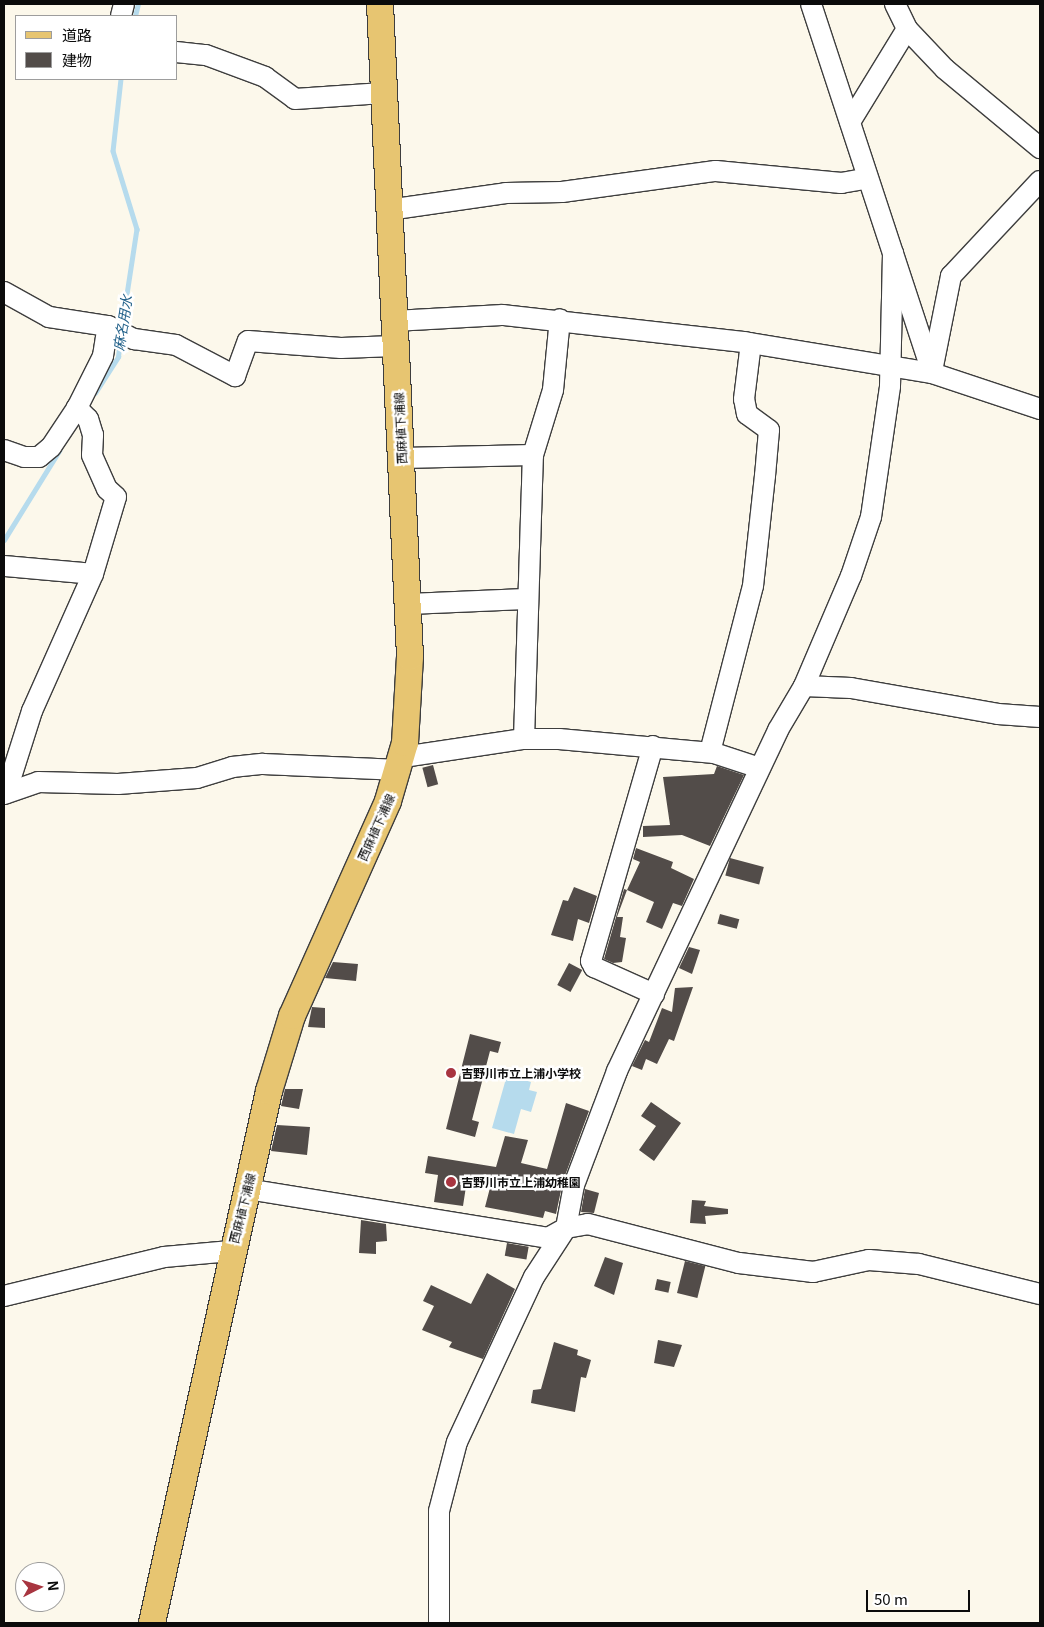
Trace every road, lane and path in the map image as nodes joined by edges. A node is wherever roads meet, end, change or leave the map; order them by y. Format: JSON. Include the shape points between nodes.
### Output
{"nodes":[{"id":1,"x":380,"y":4,"type":"edge"},
{"id":2,"x":811,"y":4,"type":"edge"},
{"id":3,"x":895,"y":4,"type":"edge"},
{"id":4,"x":907,"y":29,"type":"junction"},
{"id":5,"x":178,"y":52,"type":"edge"},
{"id":6,"x":383,"y":93,"type":"junction"},
{"id":7,"x":850,"y":122,"type":"junction"},
{"id":8,"x":1040,"y":148,"type":"edge"},
{"id":9,"x":868,"y":178,"type":"junction"},
{"id":10,"x":1040,"y":181,"type":"edge"},
{"id":11,"x":388,"y":210,"type":"junction"},
{"id":12,"x":893,"y":253,"type":"junction"},
{"id":13,"x":4,"y":292,"type":"edge"},
{"id":14,"x":911,"y":307,"type":"junction"},
{"id":15,"x":944,"y":309,"type":"junction"},
{"id":16,"x":560,"y":319,"type":"junction"},
{"id":17,"x":108,"y":326,"type":"junction"},
{"id":18,"x":395,"y":334,"type":"junction"},
{"id":19,"x":751,"y":343,"type":"junction"},
{"id":20,"x":891,"y":366,"type":"junction"},
{"id":21,"x":932,"y":372,"type":"junction"},
{"id":22,"x":1040,"y":409,"type":"edge"},
{"id":23,"x":82,"y":414,"type":"junction"},
{"id":24,"x":4,"y":450,"type":"edge"},
{"id":25,"x":533,"y":455,"type":"junction"},
{"id":26,"x":401,"y":458,"type":"junction"},
{"id":27,"x":4,"y":566,"type":"edge"},
{"id":28,"x":93,"y":574,"type":"junction"},
{"id":29,"x":527,"y":599,"type":"junction"},
{"id":30,"x":408,"y":604,"type":"junction"},
{"id":31,"x":804,"y":686,"type":"junction"},
{"id":32,"x":1040,"y":717,"type":"edge"},
{"id":33,"x":524,"y":739,"type":"junction"},
{"id":34,"x":653,"y":746,"type":"junction"},
{"id":35,"x":710,"y":752,"type":"junction"},
{"id":36,"x":401,"y":763,"type":"junction"},
{"id":37,"x":760,"y":768,"type":"junction"},
{"id":38,"x":5,"y":794,"type":"edge"},
{"id":39,"x":654,"y":994,"type":"junction"},
{"id":40,"x":247,"y":1189,"type":"junction"},
{"id":41,"x":566,"y":1228,"type":"junction"},
{"id":42,"x":231,"y":1251,"type":"junction"},
{"id":43,"x":1040,"y":1294,"type":"edge"},
{"id":44,"x":4,"y":1296,"type":"edge"},
{"id":45,"x":152,"y":1623,"type":"edge"},
{"id":46,"x":439,"y":1623,"type":"edge"}],
"edges":[{"from":1,"to":6,"type":"main road","name":"西麻植下浦線"},
{"from":2,"to":7,"type":"street"},
{"from":3,"to":4,"type":"street"},
{"from":4,"to":7,"type":"street"},
{"from":4,"to":8,"type":"street","via":[[945,69]]},
{"from":5,"to":6,"type":"street","via":[[206,55],[265,77],[295,99]]},
{"from":6,"to":11,"type":"main road","name":"西麻植下浦線"},
{"from":7,"to":9,"type":"street"},
{"from":9,"to":11,"type":"street","via":[[840,183],[716,171],[562,192],[506,193]]},
{"from":9,"to":12,"type":"street"},
{"from":10,"to":15,"type":"street","via":[[951,276]]},
{"from":11,"to":18,"type":"main road","name":"西麻植下浦線"},
{"from":12,"to":14,"type":"street"},
{"from":12,"to":20,"type":"street"},
{"from":13,"to":17,"type":"street","via":[[49,317]]},
{"from":14,"to":15,"type":"street"},
{"from":14,"to":21,"type":"street"},
{"from":15,"to":21,"type":"street"},
{"from":16,"to":18,"type":"street","via":[[504,315]]},
{"from":16,"to":19,"type":"street"},
{"from":16,"to":25,"type":"street","via":[[553,390]]},
{"from":17,"to":18,"type":"street","via":[[134,339],[176,345],[235,376],[248,341],[341,348]]},
{"from":17,"to":23,"type":"street","via":[[103,356]]},
{"from":18,"to":26,"type":"main road","name":"西麻植下浦線"},
{"from":19,"to":20,"type":"street"},
{"from":19,"to":35,"type":"street","via":[[744,399],[747,414],[769,430],[765,476],[753,586]]},
{"from":20,"to":21,"type":"street"},
{"from":20,"to":31,"type":"street","via":[[871,517],[851,576]]},
{"from":21,"to":22,"type":"street"},
{"from":23,"to":24,"type":"street","via":[[39,457],[24,457]]},
{"from":23,"to":28,"type":"street","via":[[94,435],[92,455],[107,490],[116,497]]},
{"from":25,"to":26,"type":"street"},
{"from":25,"to":29,"type":"street"},
{"from":26,"to":30,"type":"main road","name":"西麻植下浦線"},
{"from":27,"to":28,"type":"street"},
{"from":28,"to":38,"type":"street","via":[[32,711]]},
{"from":29,"to":30,"type":"street"},
{"from":29,"to":33,"type":"street"},
{"from":30,"to":36,"type":"main road","name":"西麻植下浦線","via":[[410,705]]},
{"from":31,"to":32,"type":"street","via":[[851,688],[998,714]]},
{"from":31,"to":37,"type":"street"},
{"from":33,"to":34,"type":"street"},
{"from":33,"to":36,"type":"street"},
{"from":34,"to":35,"type":"street"},
{"from":34,"to":39,"type":"street","via":[[592,960],[594,966]]},
{"from":35,"to":37,"type":"street"},
{"from":36,"to":38,"type":"street","via":[[232,766],[197,778],[118,784],[38,782]]},
{"from":36,"to":40,"type":"main road","name":"西麻植下浦線","via":[[292,1016],[269,1091]]},
{"from":37,"to":39,"type":"street"},
{"from":39,"to":41,"type":"street","via":[[594,1128],[567,1209]]},
{"from":40,"to":41,"type":"street","via":[[548,1238]]},
{"from":40,"to":42,"type":"main road","name":"西麻植下浦線"},
{"from":41,"to":43,"type":"street","via":[[588,1224],[740,1263],[813,1272],[869,1260],[919,1264]]},
{"from":41,"to":46,"type":"street","via":[[534,1277],[457,1442],[438,1511]]},
{"from":42,"to":44,"type":"street","via":[[164,1257]]},
{"from":42,"to":45,"type":"main road","name":"西麻植下浦線"}]}
